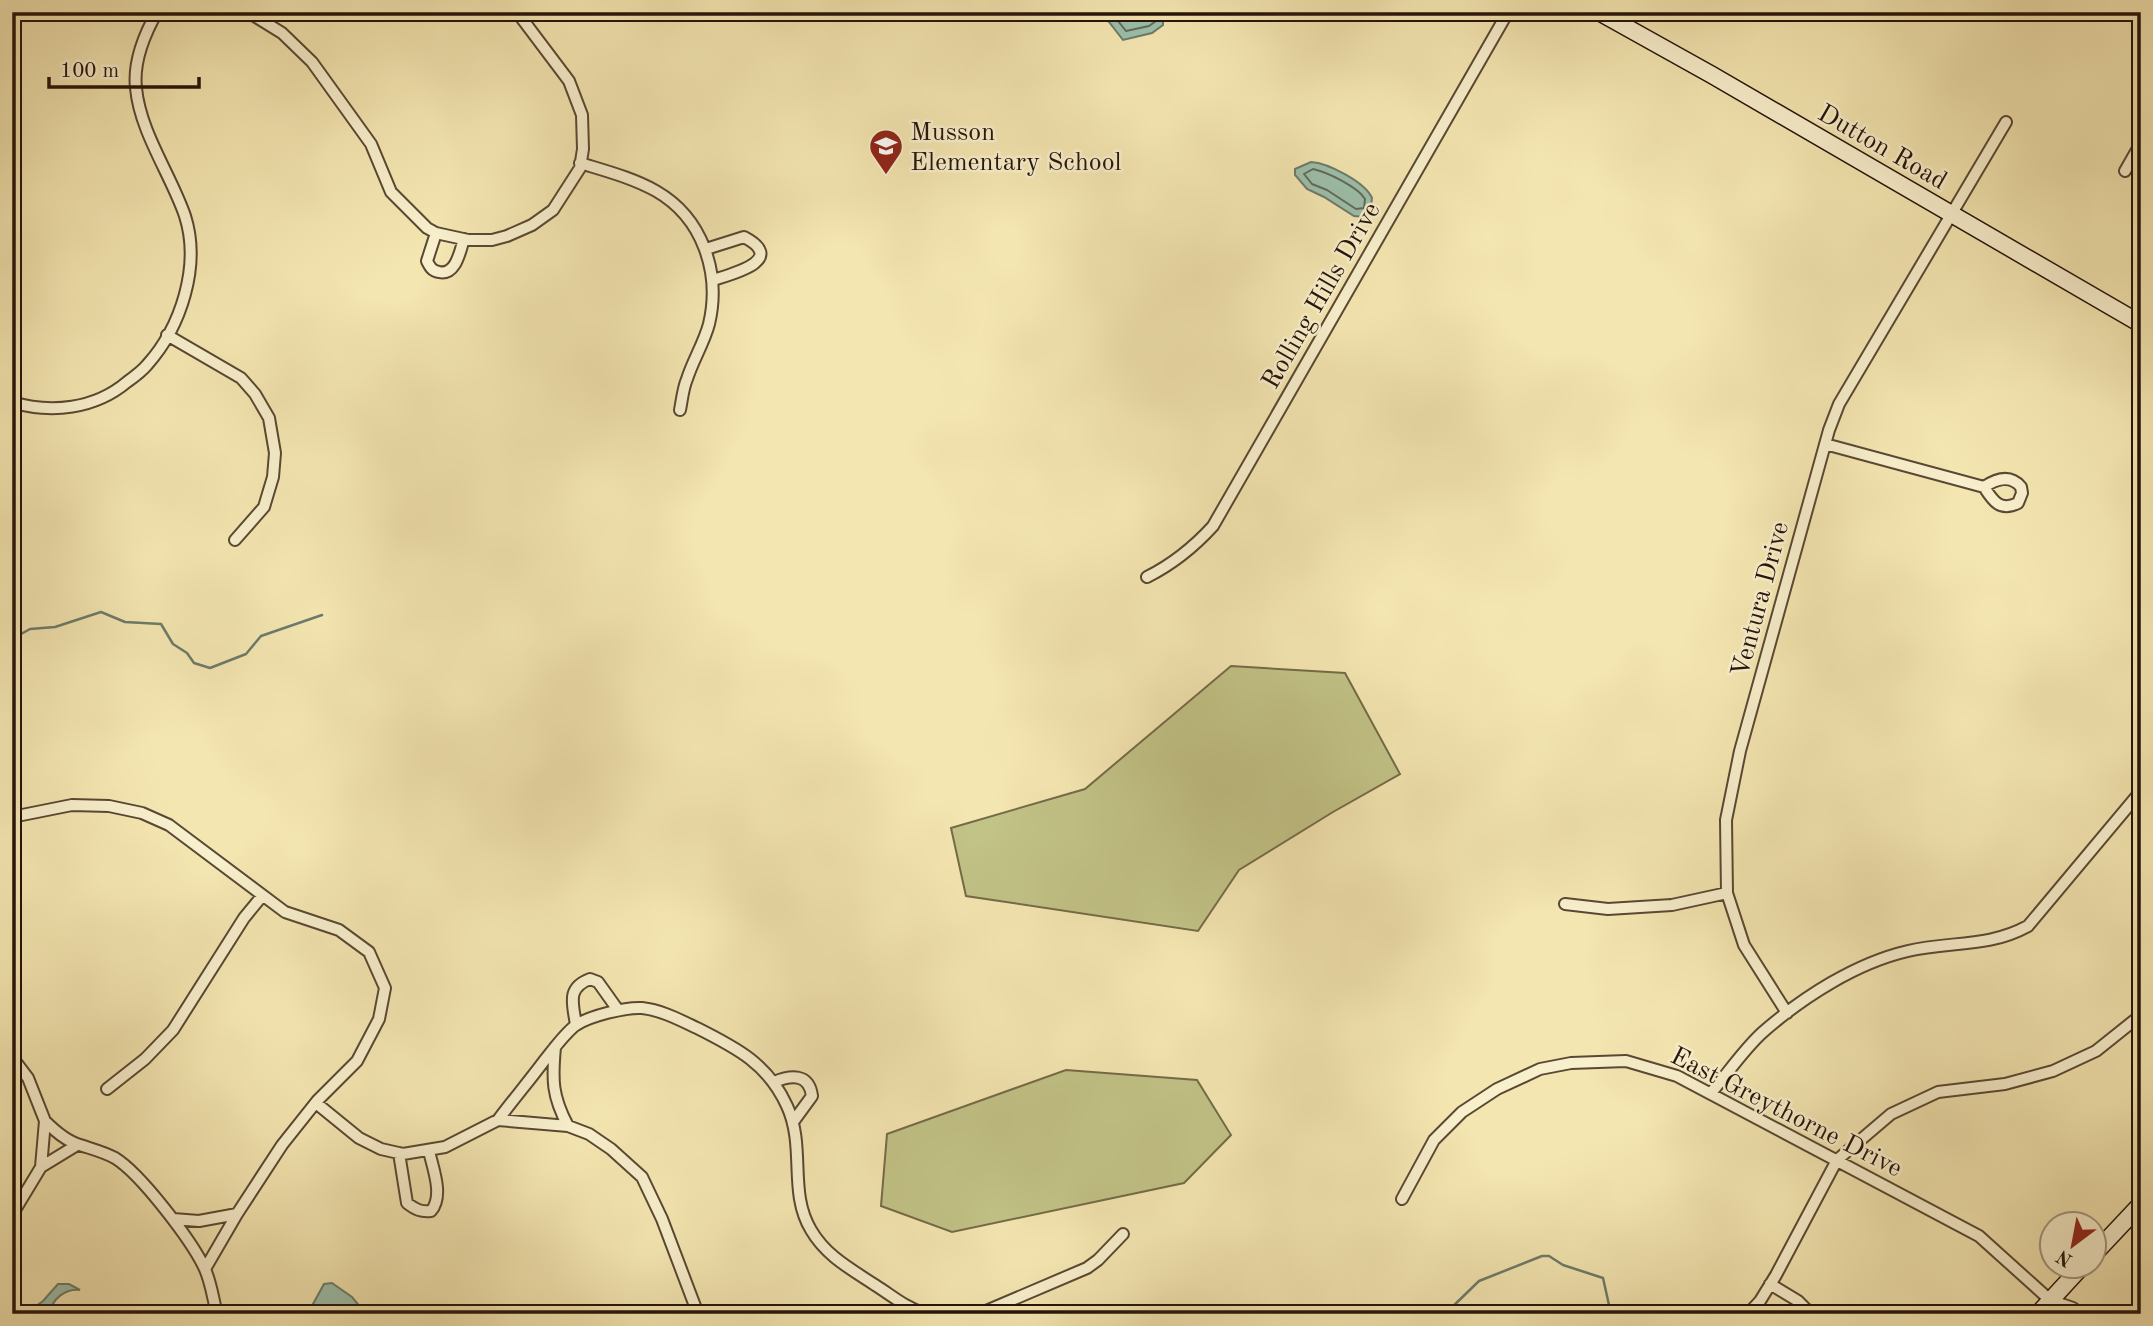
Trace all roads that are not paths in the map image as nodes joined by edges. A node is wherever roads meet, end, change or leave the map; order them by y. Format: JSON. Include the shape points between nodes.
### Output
{"nodes":[{"id":1,"x":157,"y":12,"type":"edge"},
{"id":2,"x":248,"y":12,"type":"edge"},
{"id":3,"x":517,"y":12,"type":"edge"},
{"id":4,"x":1508,"y":12,"type":"edge"},
{"id":5,"x":1599,"y":12,"type":"edge"},
{"id":6,"x":2006,"y":122,"type":"dead end"},
{"id":7,"x":2141,"y":143,"type":"edge"},
{"id":8,"x":580,"y":163,"type":"junction"},
{"id":9,"x":2125,"y":171,"type":"dead end"},
{"id":10,"x":1952,"y":215,"type":"junction"},
{"id":11,"x":436,"y":233,"type":"junction"},
{"id":12,"x":464,"y":239,"type":"junction"},
{"id":13,"x":706,"y":249,"type":"junction"},
{"id":14,"x":713,"y":280,"type":"junction"},
{"id":15,"x":2141,"y":324,"type":"edge"},
{"id":16,"x":167,"y":335,"type":"junction"},
{"id":17,"x":12,"y":402,"type":"edge"},
{"id":18,"x":680,"y":410,"type":"dead end"},
{"id":19,"x":1825,"y":444,"type":"junction"},
{"id":20,"x":1984,"y":487,"type":"dead end"},
{"id":21,"x":236,"y":540,"type":"dead end"},
{"id":22,"x":1147,"y":577,"type":"dead end"},
{"id":23,"x":2141,"y":791,"type":"edge"},
{"id":24,"x":12,"y":817,"type":"edge"},
{"id":25,"x":1727,"y":893,"type":"junction"},
{"id":26,"x":262,"y":896,"type":"junction"},
{"id":27,"x":1565,"y":904,"type":"dead end"},
{"id":28,"x":618,"y":1010,"type":"junction"},
{"id":29,"x":1787,"y":1013,"type":"junction"},
{"id":30,"x":2141,"y":1015,"type":"edge"},
{"id":31,"x":576,"y":1025,"type":"junction"},
{"id":32,"x":555,"y":1047,"type":"junction"},
{"id":33,"x":12,"y":1057,"type":"edge"},
{"id":34,"x":774,"y":1082,"type":"junction"},
{"id":35,"x":107,"y":1089,"type":"dead end"},
{"id":36,"x":1711,"y":1093,"type":"junction"},
{"id":37,"x":316,"y":1103,"type":"junction"},
{"id":38,"x":498,"y":1120,"type":"junction"},
{"id":39,"x":45,"y":1121,"type":"junction"},
{"id":40,"x":793,"y":1122,"type":"junction"},
{"id":41,"x":568,"y":1126,"type":"junction"},
{"id":42,"x":78,"y":1145,"type":"junction"},
{"id":43,"x":429,"y":1151,"type":"junction"},
{"id":44,"x":399,"y":1153,"type":"junction"},
{"id":45,"x":1837,"y":1160,"type":"junction"},
{"id":46,"x":41,"y":1167,"type":"junction"},
{"id":47,"x":1402,"y":1199,"type":"dead end"},
{"id":48,"x":2141,"y":1204,"type":"edge"},
{"id":49,"x":237,"y":1214,"type":"junction"},
{"id":50,"x":12,"y":1215,"type":"edge"},
{"id":51,"x":173,"y":1219,"type":"junction"},
{"id":52,"x":1123,"y":1234,"type":"dead end"},
{"id":53,"x":2108,"y":1239,"type":"edge"},
{"id":54,"x":205,"y":1269,"type":"junction"},
{"id":55,"x":2072,"y":1280,"type":"edge"},
{"id":56,"x":1770,"y":1284,"type":"junction"},
{"id":57,"x":2053,"y":1307,"type":"edge"},
{"id":58,"x":903,"y":1310,"type":"edge"},
{"id":59,"x":217,"y":1314,"type":"edge"},
{"id":60,"x":698,"y":1314,"type":"edge"},
{"id":61,"x":925,"y":1314,"type":"edge"},
{"id":62,"x":979,"y":1314,"type":"edge"},
{"id":63,"x":1748,"y":1314,"type":"edge"},
{"id":64,"x":1811,"y":1314,"type":"edge"},
{"id":65,"x":2038,"y":1314,"type":"edge"},
{"id":66,"x":2079,"y":1314,"type":"edge"}],
"edges":[{"from":1,"to":16,"type":"street","via":[[140,49],[136,90],[149,136],[185,218],[190,251],[183,300]]},
{"from":2,"to":11,"type":"street","via":[[282,33],[312,62],[371,144],[391,192]]},
{"from":3,"to":8,"type":"street","via":[[578,100],[582,115]]},
{"from":4,"to":22,"type":"street","name":"Rolling Hills Drive","via":[[1213,526],[1198,544]]},
{"from":5,"to":10,"type":"street","name":"Dutton Road"},
{"from":6,"to":10,"type":"street","name":"Ventura Drive"},
{"from":7,"to":9,"type":"street"},
{"from":8,"to":12,"type":"street","via":[[553,210],[533,225],[492,240]]},
{"from":8,"to":13,"type":"street","via":[[658,192],[692,224]]},
{"from":10,"to":15,"type":"street","name":"Dutton Road"},
{"from":10,"to":19,"type":"street","name":"Ventura Drive","via":[[1839,404]]},
{"from":11,"to":12,"type":"street"},
{"from":11,"to":12,"type":"street","via":[[427,261],[439,273],[455,265]]},
{"from":13,"to":14,"type":"street"},
{"from":13,"to":14,"type":"street","via":[[744,237],[755,243],[759,252],[752,267]]},
{"from":14,"to":18,"type":"street","via":[[708,327],[686,381]]},
{"from":16,"to":17,"type":"street","via":[[147,366],[120,388],[90,403],[58,409]]},
{"from":16,"to":21,"type":"street","via":[[241,378],[269,418],[275,453],[273,477],[264,507]]},
{"from":19,"to":20,"type":"street"},
{"from":19,"to":25,"type":"street","name":"Ventura Drive","via":[[1740,751],[1727,820]]},
{"from":23,"to":29,"type":"street","via":[[2028,926],[1976,944],[1908,951],[1822,987]]},
{"from":24,"to":26,"type":"street","via":[[72,805],[142,813],[178,831]]},
{"from":25,"to":27,"type":"street","via":[[1672,905],[1608,909]]},
{"from":25,"to":29,"type":"street","name":"Ventura Drive","via":[[1744,945]]},
{"from":26,"to":35,"type":"street","via":[[173,1030]]},
{"from":26,"to":37,"type":"street","via":[[285,912],[339,930],[369,952],[385,988],[379,1019],[357,1061]]},
{"from":28,"to":31,"type":"street"},
{"from":28,"to":31,"type":"street","via":[[598,982],[590,979],[574,990]]},
{"from":28,"to":34,"type":"street","via":[[643,1008],[673,1017],[731,1044]]},
{"from":29,"to":36,"type":"street","via":[[1761,1034]]},
{"from":30,"to":45,"type":"street","via":[[2096,1051],[2053,1072],[2005,1084],[1938,1092],[1903,1108]]},
{"from":31,"to":32,"type":"street"},
{"from":32,"to":38,"type":"street"},
{"from":32,"to":41,"type":"street","via":[[552,1080],[557,1106]]},
{"from":33,"to":39,"type":"street","via":[[28,1078]]},
{"from":34,"to":40,"type":"street"},
{"from":34,"to":40,"type":"street","via":[[789,1076],[811,1087],[812,1096]]},
{"from":36,"to":45,"type":"street","name":"East Greythorne Drive"},
{"from":36,"to":47,"type":"street","name":"East Greythorne Drive","via":[[1677,1076],[1626,1061],[1540,1069],[1497,1088],[1462,1112],[1434,1140]]},
{"from":37,"to":44,"type":"street","via":[[359,1138]]},
{"from":37,"to":49,"type":"street"},
{"from":38,"to":41,"type":"street"},
{"from":38,"to":43,"type":"street","via":[[467,1138]]},
{"from":39,"to":42,"type":"street"},
{"from":39,"to":46,"type":"street"},
{"from":40,"to":58,"type":"street","via":[[801,1207],[810,1230],[841,1264],[883,1290]]},
{"from":41,"to":60,"type":"street","via":[[611,1149],[642,1177]]},
{"from":42,"to":46,"type":"street"},
{"from":42,"to":51,"type":"street","via":[[124,1164]]},
{"from":43,"to":44,"type":"street"},
{"from":43,"to":44,"type":"street","via":[[438,1195],[437,1205],[424,1212],[407,1203]]},
{"from":45,"to":56,"type":"street"},
{"from":45,"to":57,"type":"street","name":"East Greythorne Drive","via":[[1979,1236]]},
{"from":46,"to":50,"type":"street"},
{"from":48,"to":53,"type":"street"},
{"from":49,"to":51,"type":"street","via":[[199,1221]]},
{"from":49,"to":54,"type":"street"},
{"from":51,"to":54,"type":"street"},
{"from":52,"to":62,"type":"street","via":[[1087,1268]]},
{"from":54,"to":59,"type":"street"},
{"from":55,"to":57,"type":"street"},
{"from":56,"to":63,"type":"street"},
{"from":56,"to":64,"type":"street"},
{"from":57,"to":65,"type":"street"},
{"from":57,"to":66,"type":"street","name":"East Greythorne Drive","via":[[2073,1308]]},
{"from":58,"to":61,"type":"street"}]}
